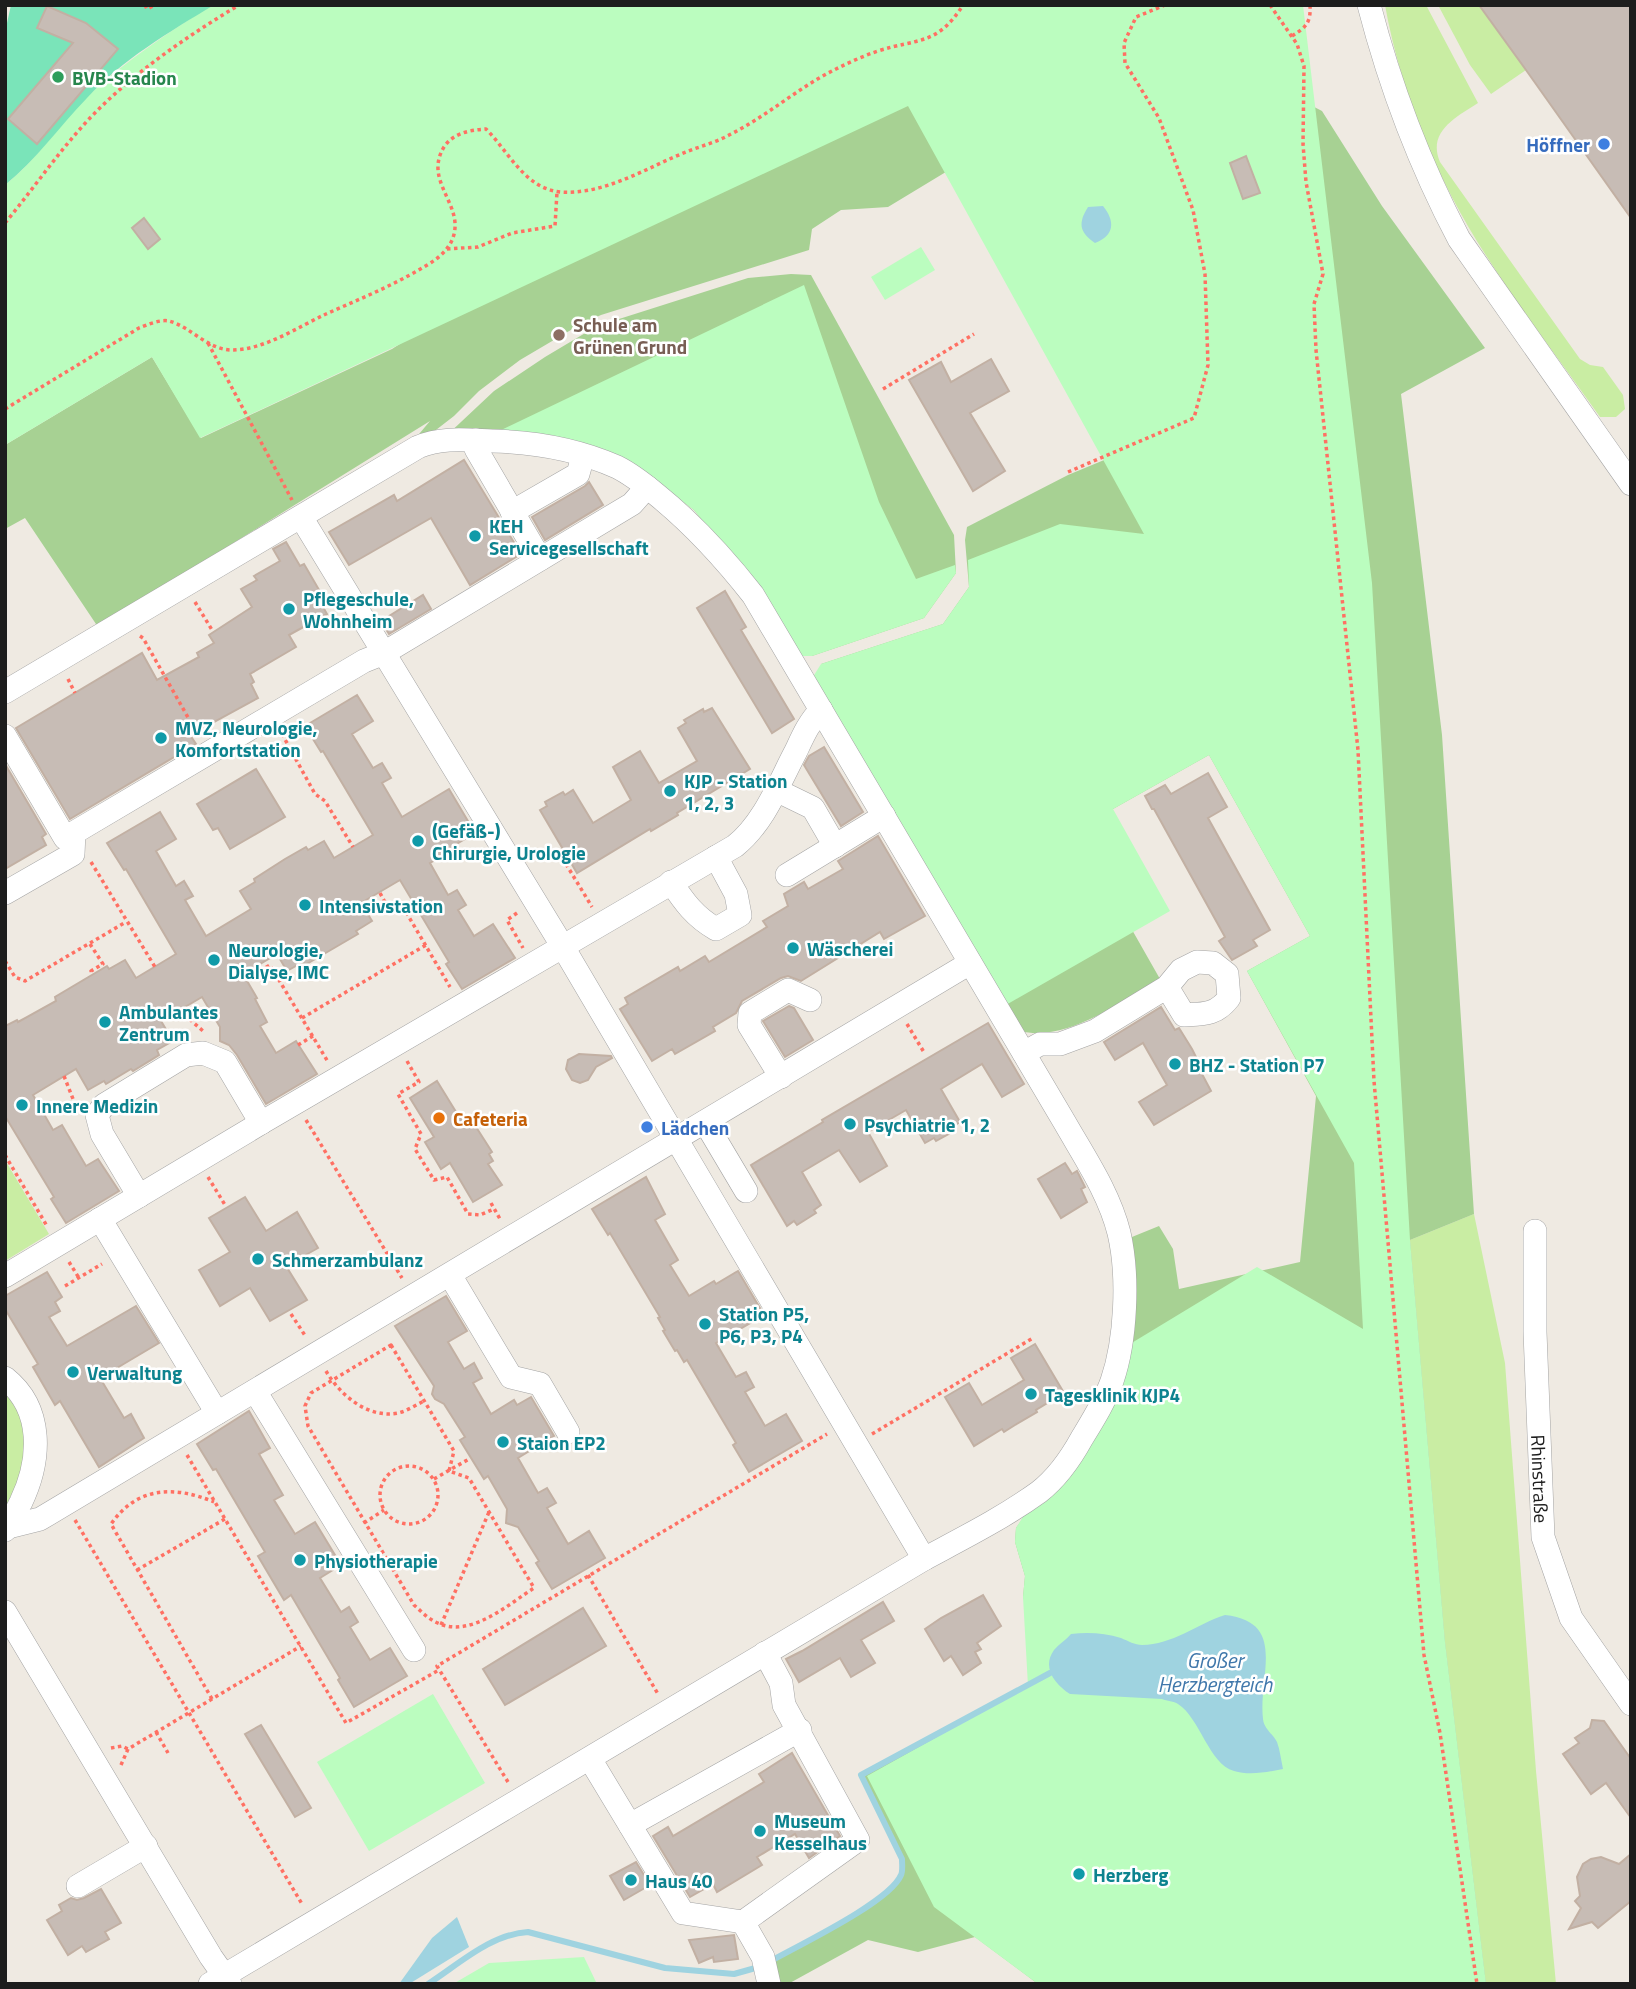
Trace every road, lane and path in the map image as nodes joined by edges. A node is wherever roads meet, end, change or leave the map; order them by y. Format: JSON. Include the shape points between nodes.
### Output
{"nodes":[{"id":1,"x":145,"y":5,"type":"edge"},
{"id":2,"x":155,"y":5,"type":"edge"},
{"id":3,"x":239,"y":5,"type":"edge"},
{"id":4,"x":963,"y":5,"type":"edge"},
{"id":5,"x":1165,"y":5,"type":"edge"},
{"id":6,"x":1270,"y":5,"type":"edge"},
{"id":7,"x":1310,"y":5,"type":"edge"},
{"id":8,"x":1369,"y":5,"type":"edge"},
{"id":9,"x":1292,"y":36,"type":"junction"},
{"id":10,"x":557,"y":192,"type":"junction"},
{"id":11,"x":5,"y":223,"type":"edge"},
{"id":12,"x":446,"y":249,"type":"junction"},
{"id":13,"x":974,"y":334,"type":"dead end"},
{"id":14,"x":207,"y":342,"type":"junction"},
{"id":15,"x":883,"y":389,"type":"dead end"},
{"id":16,"x":5,"y":409,"type":"edge"},
{"id":17,"x":476,"y":440,"type":"junction"},
{"id":18,"x":583,"y":456,"type":"junction"},
{"id":19,"x":1068,"y":472,"type":"dead end"},
{"id":20,"x":1631,"y":484,"type":"edge"},
{"id":21,"x":647,"y":487,"type":"junction"},
{"id":22,"x":512,"y":512,"type":"junction"},
{"id":23,"x":301,"y":517,"type":"junction"},
{"id":24,"x":540,"y":559,"type":"junction"},
{"id":25,"x":185,"y":585,"type":"junction"},
{"id":26,"x":120,"y":624,"type":"junction"},
{"id":27,"x":212,"y":630,"type":"dead end"},
{"id":28,"x":384,"y":653,"type":"junction"},
{"id":29,"x":5,"y":692,"type":"edge"},
{"id":30,"x":821,"y":710,"type":"junction"},
{"id":31,"x":272,"y":715,"type":"junction"},
{"id":32,"x":5,"y":736,"type":"edge"},
{"id":33,"x":208,"y":752,"type":"junction"},
{"id":34,"x":776,"y":790,"type":"junction"},
{"id":35,"x":884,"y":816,"type":"junction"},
{"id":36,"x":74,"y":833,"type":"junction"},
{"id":37,"x":835,"y":846,"type":"junction"},
{"id":38,"x":353,"y":847,"type":"dead end"},
{"id":39,"x":716,"y":857,"type":"junction"},
{"id":40,"x":566,"y":864,"type":"dead end"},
{"id":41,"x":787,"y":875,"type":"dead end"},
{"id":42,"x":671,"y":882,"type":"junction"},
{"id":43,"x":380,"y":892,"type":"dead end"},
{"id":44,"x":5,"y":893,"type":"edge"},
{"id":45,"x":535,"y":902,"type":"junction"},
{"id":46,"x":126,"y":922,"type":"junction"},
{"id":47,"x":602,"y":924,"type":"junction"},
{"id":48,"x":90,"y":944,"type":"junction"},
{"id":49,"x":426,"y":945,"type":"junction"},
{"id":50,"x":563,"y":947,"type":"junction"},
{"id":51,"x":5,"y":961,"type":"edge"},
{"id":52,"x":970,"y":963,"type":"junction"},
{"id":53,"x":533,"y":965,"type":"junction"},
{"id":54,"x":155,"y":967,"type":"dead end"},
{"id":55,"x":250,"y":970,"type":"dead end"},
{"id":56,"x":93,"y":974,"type":"dead end"},
{"id":57,"x":1167,"y":987,"type":"dead end"},
{"id":58,"x":810,"y":1000,"type":"dead end"},
{"id":59,"x":461,"y":1007,"type":"junction"},
{"id":60,"x":897,"y":1007,"type":"junction"},
{"id":61,"x":302,"y":1018,"type":"junction"},
{"id":62,"x":313,"y":1036,"type":"junction"},
{"id":63,"x":298,"y":1045,"type":"dead end"},
{"id":64,"x":1024,"y":1053,"type":"junction"},
{"id":65,"x":925,"y":1054,"type":"dead end"},
{"id":66,"x":781,"y":1077,"type":"junction"},
{"id":67,"x":338,"y":1079,"type":"junction"},
{"id":68,"x":419,"y":1082,"type":"dead end"},
{"id":69,"x":296,"y":1103,"type":"junction"},
{"id":70,"x":705,"y":1122,"type":"junction"},
{"id":71,"x":261,"y":1123,"type":"junction"},
{"id":72,"x":676,"y":1140,"type":"junction"},
{"id":73,"x":5,"y":1155,"type":"edge"},
{"id":74,"x":198,"y":1161,"type":"junction"},
{"id":75,"x":11,"y":1165,"type":"junction"},
{"id":76,"x":5,"y":1168,"type":"edge"},
{"id":77,"x":708,"y":1194,"type":"junction"},
{"id":78,"x":139,"y":1196,"type":"junction"},
{"id":79,"x":225,"y":1205,"type":"dead end"},
{"id":80,"x":494,"y":1209,"type":"dead end"},
{"id":81,"x":100,"y":1219,"type":"junction"},
{"id":82,"x":1535,"y":1231,"type":"dead end"},
{"id":83,"x":59,"y":1245,"type":"junction"},
{"id":84,"x":121,"y":1253,"type":"junction"},
{"id":85,"x":450,"y":1275,"type":"junction"},
{"id":86,"x":5,"y":1276,"type":"edge"},
{"id":87,"x":65,"y":1286,"type":"dead end"},
{"id":88,"x":413,"y":1297,"type":"junction"},
{"id":89,"x":1033,"y":1338,"type":"dead end"},
{"id":90,"x":316,"y":1354,"type":"junction"},
{"id":91,"x":5,"y":1377,"type":"edge"},
{"id":92,"x":331,"y":1379,"type":"junction"},
{"id":93,"x":255,"y":1391,"type":"junction"},
{"id":94,"x":424,"y":1401,"type":"junction"},
{"id":95,"x":217,"y":1413,"type":"junction"},
{"id":96,"x":568,"y":1432,"type":"dead end"},
{"id":97,"x":850,"y":1434,"type":"junction"},
{"id":98,"x":177,"y":1438,"type":"junction"},
{"id":99,"x":470,"y":1459,"type":"dead end"},
{"id":100,"x":449,"y":1471,"type":"junction"},
{"id":101,"x":434,"y":1479,"type":"junction"},
{"id":102,"x":216,"y":1502,"type":"junction"},
{"id":103,"x":385,"y":1510,"type":"junction"},
{"id":104,"x":489,"y":1512,"type":"junction"},
{"id":105,"x":72,"y":1514,"type":"dead end"},
{"id":106,"x":225,"y":1519,"type":"junction"},
{"id":107,"x":365,"y":1522,"type":"junction"},
{"id":108,"x":7,"y":1529,"type":"edge"},
{"id":109,"x":344,"y":1534,"type":"junction"},
{"id":110,"x":924,"y":1559,"type":"junction"},
{"id":111,"x":137,"y":1570,"type":"junction"},
{"id":112,"x":588,"y":1575,"type":"junction"},
{"id":113,"x":5,"y":1612,"type":"edge"},
{"id":114,"x":441,"y":1625,"type":"junction"},
{"id":115,"x":301,"y":1646,"type":"junction"},
{"id":116,"x":414,"y":1650,"type":"dead end"},
{"id":117,"x":765,"y":1653,"type":"junction"},
{"id":118,"x":439,"y":1670,"type":"junction"},
{"id":119,"x":212,"y":1699,"type":"junction"},
{"id":120,"x":1631,"y":1704,"type":"edge"},
{"id":121,"x":669,"y":1711,"type":"junction"},
{"id":122,"x":189,"y":1713,"type":"junction"},
{"id":123,"x":800,"y":1730,"type":"junction"},
{"id":124,"x":156,"y":1732,"type":"junction"},
{"id":125,"x":168,"y":1752,"type":"dead end"},
{"id":126,"x":590,"y":1759,"type":"junction"},
{"id":127,"x":104,"y":1776,"type":"junction"},
{"id":128,"x":519,"y":1800,"type":"junction"},
{"id":129,"x":630,"y":1825,"type":"junction"},
{"id":130,"x":146,"y":1846,"type":"junction"},
{"id":131,"x":78,"y":1886,"type":"dead end"},
{"id":132,"x":302,"y":1903,"type":"dead end"},
{"id":133,"x":743,"y":1922,"type":"junction"},
{"id":134,"x":222,"y":1981,"type":"edge"},
{"id":135,"x":769,"y":1984,"type":"edge"},
{"id":136,"x":1477,"y":1984,"type":"edge"}],
"edges":[{"from":1,"to":2,"type":"path","via":[[147,9]]},
{"from":3,"to":11,"type":"path","via":[[164,54],[118,91],[43,172]]},
{"from":4,"to":10,"type":"path","via":[[932,38],[877,51],[835,69],[730,135],[593,189]]},
{"from":5,"to":19,"type":"path","via":[[1136,17],[1124,43],[1125,62],[1159,118],[1193,210],[1205,274],[1208,365],[1194,418]]},
{"from":6,"to":9,"type":"path"},
{"from":7,"to":9,"type":"path","via":[[1307,26]]},
{"from":8,"to":20,"type":"lane","via":[[1414,144],[1453,228]]},
{"from":9,"to":136,"type":"path","via":[[1304,66],[1306,182],[1323,274],[1314,303],[1316,350],[1358,750],[1374,1081],[1424,1655],[1440,1732]]},
{"from":10,"to":12,"type":"path","via":[[555,226],[512,233],[478,247]]},
{"from":10,"to":12,"type":"path","via":[[516,167],[486,129],[460,133],[440,154],[438,167],[456,225]]},
{"from":12,"to":14,"type":"path","via":[[396,282],[260,345],[231,350]]},
{"from":13,"to":15,"type":"path"},
{"from":14,"to":16,"type":"path","via":[[169,321],[155,322]]},
{"from":14,"to":23,"type":"path"},
{"from":17,"to":18,"type":"lane","via":[[507,441]]},
{"from":17,"to":22,"type":"lane","via":[[476,449]]},
{"from":17,"to":23,"type":"lane","via":[[435,440],[418,447]]},
{"from":18,"to":21,"type":"lane","via":[[619,468]]},
{"from":18,"to":22,"type":"lane","via":[[579,474]]},
{"from":21,"to":24,"type":"lane","via":[[632,504]]},
{"from":21,"to":30,"type":"lane","via":[[723,556],[753,595]]},
{"from":22,"to":24,"type":"lane"},
{"from":23,"to":25,"type":"lane"},
{"from":23,"to":28,"type":"lane"},
{"from":24,"to":28,"type":"lane"},
{"from":25,"to":26,"type":"lane"},
{"from":25,"to":27,"type":"path"},
{"from":26,"to":29,"type":"lane"},
{"from":26,"to":33,"type":"path","via":[[144,638]]},
{"from":28,"to":31,"type":"lane"},
{"from":28,"to":45,"type":"lane"},
{"from":30,"to":34,"type":"lane"},
{"from":30,"to":35,"type":"lane"},
{"from":31,"to":33,"type":"lane"},
{"from":31,"to":38,"type":"path","via":[[315,794],[326,801]]},
{"from":32,"to":36,"type":"lane","via":[[65,838]]},
{"from":33,"to":36,"type":"lane"},
{"from":34,"to":37,"type":"lane","via":[[813,808]]},
{"from":34,"to":39,"type":"lane","via":[[748,836]]},
{"from":35,"to":37,"type":"lane"},
{"from":35,"to":52,"type":"lane"},
{"from":36,"to":44,"type":"lane","via":[[74,854]]},
{"from":36,"to":46,"type":"path"},
{"from":37,"to":41,"type":"lane"},
{"from":39,"to":42,"type":"lane"},
{"from":39,"to":42,"type":"lane","via":[[736,894],[740,915],[716,929],[699,920]]},
{"from":40,"to":47,"type":"path"},
{"from":42,"to":47,"type":"lane"},
{"from":43,"to":49,"type":"path","via":[[387,906],[406,912]]},
{"from":45,"to":50,"type":"lane"},
{"from":45,"to":53,"type":"path","via":[[507,919]]},
{"from":46,"to":48,"type":"path"},
{"from":46,"to":54,"type":"path"},
{"from":47,"to":50,"type":"lane"},
{"from":48,"to":51,"type":"path","via":[[25,981],[15,977]]},
{"from":48,"to":56,"type":"path","via":[[103,964],[91,971]]},
{"from":49,"to":59,"type":"path"},
{"from":49,"to":61,"type":"path"},
{"from":50,"to":53,"type":"lane"},
{"from":50,"to":72,"type":"lane"},
{"from":52,"to":60,"type":"lane"},
{"from":52,"to":64,"type":"lane"},
{"from":53,"to":59,"type":"lane"},
{"from":55,"to":61,"type":"path","via":[[253,975],[270,965]]},
{"from":57,"to":64,"type":"lane","via":[[1095,1031],[1060,1044],[1040,1044]]},
{"from":58,"to":66,"type":"lane","via":[[788,990],[750,1013],[750,1025]]},
{"from":59,"to":67,"type":"lane"},
{"from":60,"to":65,"type":"path"},
{"from":60,"to":66,"type":"lane"},
{"from":61,"to":62,"type":"path"},
{"from":62,"to":63,"type":"path"},
{"from":62,"to":67,"type":"path"},
{"from":64,"to":110,"type":"lane","via":[[1107,1198],[1119,1233],[1124,1282],[1121,1346],[1099,1410],[1056,1476],[992,1522]]},
{"from":66,"to":70,"type":"lane"},
{"from":67,"to":69,"type":"lane"},
{"from":68,"to":80,"type":"path","via":[[398,1094],[421,1134],[415,1149],[434,1180],[447,1177],[468,1214]]},
{"from":69,"to":71,"type":"lane"},
{"from":69,"to":88,"type":"path"},
{"from":70,"to":72,"type":"lane"},
{"from":70,"to":77,"type":"lane","via":[[742,1184]]},
{"from":71,"to":74,"type":"lane"},
{"from":71,"to":78,"type":"lane","via":[[225,1062],[203,1053],[186,1055],[104,1105],[97,1115],[102,1133]]},
{"from":72,"to":77,"type":"lane"},
{"from":72,"to":85,"type":"lane"},
{"from":73,"to":75,"type":"path"},
{"from":74,"to":78,"type":"lane"},
{"from":74,"to":79,"type":"path"},
{"from":75,"to":76,"type":"path"},
{"from":75,"to":83,"type":"path"},
{"from":77,"to":97,"type":"lane"},
{"from":78,"to":81,"type":"lane"},
{"from":81,"to":83,"type":"lane"},
{"from":81,"to":84,"type":"lane"},
{"from":82,"to":120,"type":"lane","name":"Rhinstraße","via":[[1543,1537],[1572,1618]]},
{"from":83,"to":86,"type":"lane"},
{"from":84,"to":87,"type":"path"},
{"from":84,"to":95,"type":"lane"},
{"from":85,"to":88,"type":"lane"},
{"from":85,"to":96,"type":"lane","via":[[511,1377],[540,1384]]},
{"from":88,"to":90,"type":"lane"},
{"from":89,"to":97,"type":"path"},
{"from":90,"to":92,"type":"path"},
{"from":90,"to":93,"type":"lane"},
{"from":91,"to":108,"type":"lane","via":[[17,1387],[32,1414],[37,1449],[26,1490]]},
{"from":92,"to":94,"type":"path","via":[[346,1398],[374,1411],[397,1413]]},
{"from":92,"to":94,"type":"path","via":[[391,1345]]},
{"from":92,"to":107,"type":"path","via":[[311,1393],[305,1406],[308,1426]]},
{"from":93,"to":95,"type":"lane"},
{"from":93,"to":109,"type":"lane"},
{"from":94,"to":100,"type":"path","via":[[454,1451]]},
{"from":95,"to":98,"type":"lane"},
{"from":97,"to":110,"type":"lane"},
{"from":97,"to":112,"type":"path"},
{"from":98,"to":102,"type":"path"},
{"from":98,"to":108,"type":"lane","via":[[40,1520]]},
{"from":99,"to":100,"type":"path"},
{"from":100,"to":101,"type":"path"},
{"from":100,"to":104,"type":"path","via":[[469,1478]]},
{"from":101,"to":103,"type":"path","via":[[438,1497],[425,1519],[398,1522]]},
{"from":101,"to":103,"type":"path","via":[[411,1465],[394,1470],[382,1484]]},
{"from":102,"to":106,"type":"path"},
{"from":102,"to":111,"type":"path","via":[[197,1494],[149,1493],[122,1508],[111,1524]]},
{"from":103,"to":107,"type":"path"},
{"from":104,"to":114,"type":"path"},
{"from":104,"to":114,"type":"path","via":[[534,1588],[479,1622]]},
{"from":105,"to":122,"type":"path"},
{"from":106,"to":111,"type":"path"},
{"from":106,"to":115,"type":"path"},
{"from":107,"to":109,"type":"path"},
{"from":107,"to":114,"type":"path","via":[[414,1605]]},
{"from":109,"to":116,"type":"lane"},
{"from":110,"to":117,"type":"lane"},
{"from":111,"to":119,"type":"path"},
{"from":112,"to":118,"type":"path","via":[[437,1666]]},
{"from":112,"to":121,"type":"path"},
{"from":113,"to":127,"type":"lane"},
{"from":115,"to":118,"type":"path","via":[[346,1723]]},
{"from":115,"to":119,"type":"path"},
{"from":117,"to":121,"type":"lane"},
{"from":117,"to":123,"type":"lane","via":[[781,1683],[784,1705]]},
{"from":118,"to":128,"type":"path"},
{"from":119,"to":122,"type":"path"},
{"from":121,"to":126,"type":"lane"},
{"from":122,"to":124,"type":"path"},
{"from":122,"to":132,"type":"path"},
{"from":123,"to":129,"type":"lane"},
{"from":123,"to":133,"type":"lane","via":[[858,1840]]},
{"from":124,"to":125,"type":"path"},
{"from":124,"to":127,"type":"path","via":[[128,1749],[118,1768]]},
{"from":126,"to":128,"type":"lane"},
{"from":126,"to":129,"type":"lane"},
{"from":127,"to":130,"type":"lane"},
{"from":128,"to":134,"type":"lane"},
{"from":129,"to":133,"type":"lane","via":[[683,1913]]},
{"from":130,"to":131,"type":"lane"},
{"from":130,"to":134,"type":"lane"},
{"from":133,"to":135,"type":"lane","via":[[762,1957]]}]}
